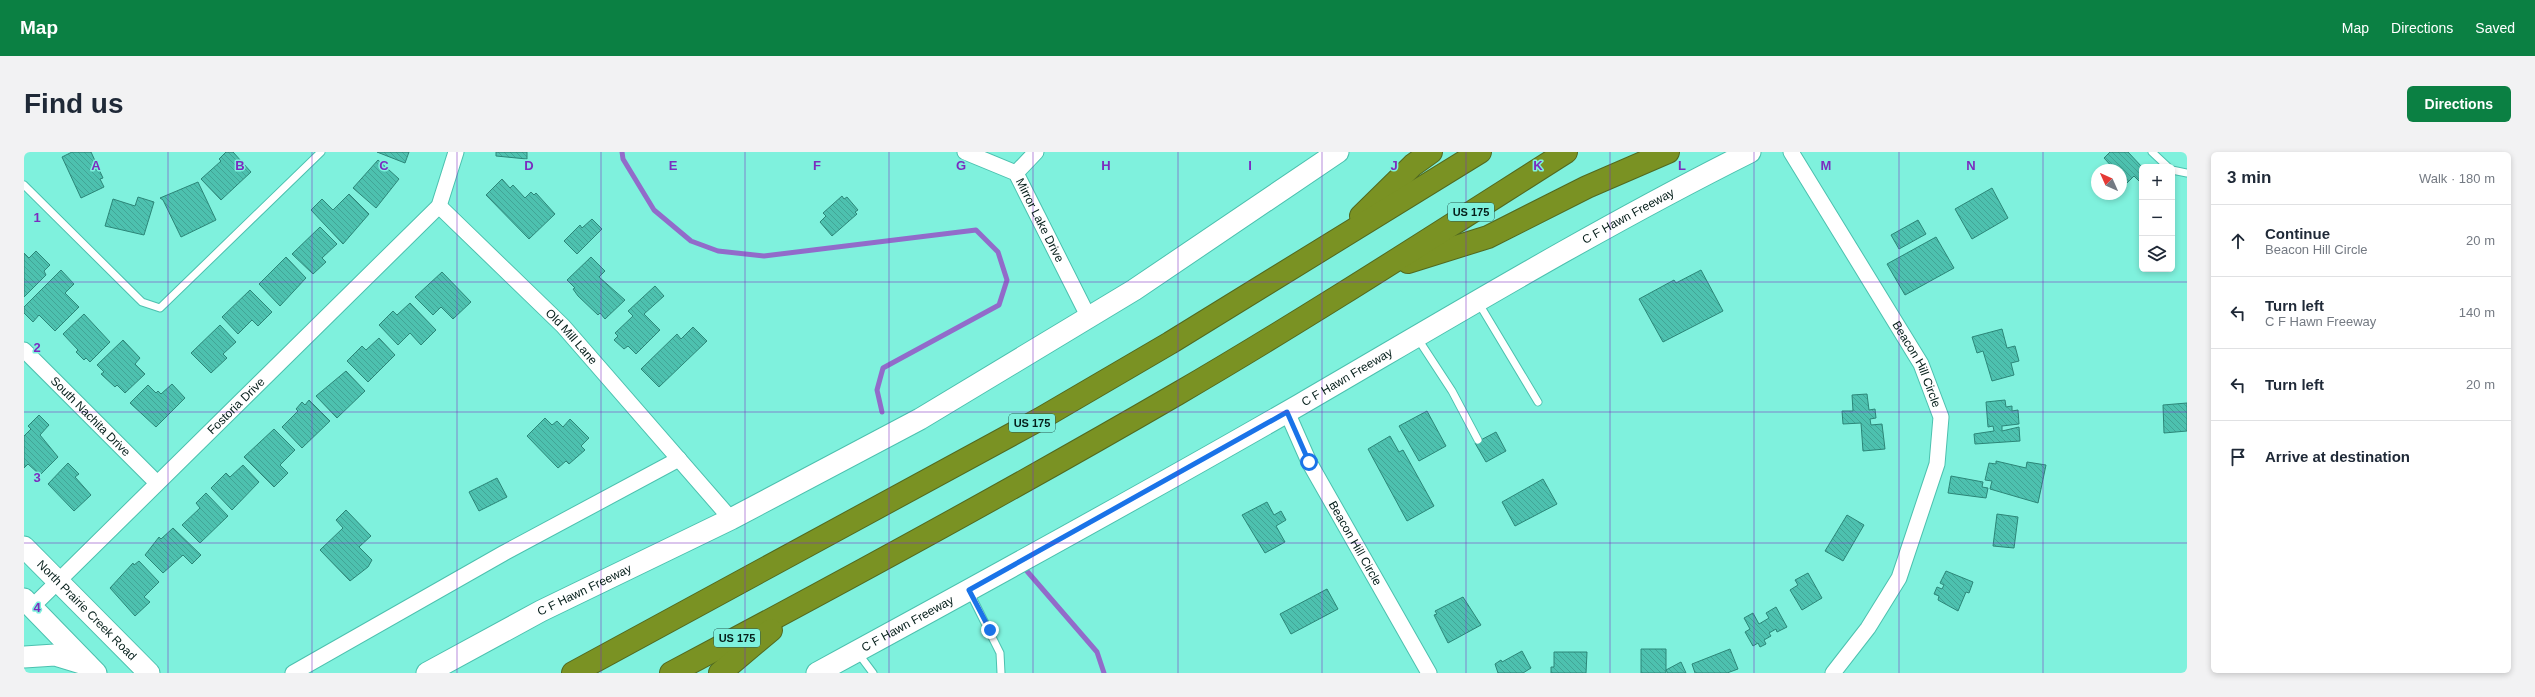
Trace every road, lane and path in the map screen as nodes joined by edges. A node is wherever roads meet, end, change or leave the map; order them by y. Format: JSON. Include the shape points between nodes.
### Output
{"nodes":[{"id":1,"x":321,"y":152,"type":"edge"},
{"id":2,"x":456,"y":152,"type":"edge"},
{"id":3,"x":965,"y":152,"type":"edge"},
{"id":4,"x":1036,"y":152,"type":"edge"},
{"id":5,"x":1338,"y":152,"type":"edge"},
{"id":6,"x":1431,"y":152,"type":"edge"},
{"id":7,"x":1480,"y":152,"type":"edge"},
{"id":8,"x":1566,"y":152,"type":"edge"},
{"id":9,"x":1668,"y":152,"type":"edge"},
{"id":10,"x":1750,"y":152,"type":"edge"},
{"id":11,"x":1791,"y":152,"type":"edge"},
{"id":12,"x":2152,"y":152,"type":"edge"},
{"id":13,"x":2165,"y":164,"type":"edge"},
{"id":14,"x":2175,"y":171,"type":"edge"},
{"id":15,"x":1016,"y":173,"type":"junction"},
{"id":16,"x":2187,"y":173,"type":"edge"},
{"id":17,"x":24,"y":185,"type":"edge"},
{"id":18,"x":439,"y":206,"type":"junction"},
{"id":19,"x":1328,"y":247,"type":"junction"},
{"id":20,"x":1377,"y":272,"type":"junction"},
{"id":21,"x":1478,"y":302,"type":"junction"},
{"id":22,"x":1088,"y":316,"type":"junction"},
{"id":23,"x":1417,"y":337,"type":"junction"},
{"id":24,"x":24,"y":350,"type":"edge"},
{"id":25,"x":1538,"y":402,"type":"dead end"},
{"id":26,"x":1287,"y":412,"type":"junction"},
{"id":27,"x":1478,"y":440,"type":"dead end"},
{"id":28,"x":679,"y":459,"type":"junction"},
{"id":29,"x":157,"y":483,"type":"junction"},
{"id":30,"x":731,"y":519,"type":"junction"},
{"id":31,"x":24,"y":547,"type":"edge"},
{"id":32,"x":58,"y":582,"type":"junction"},
{"id":33,"x":969,"y":590,"type":"junction"},
{"id":34,"x":804,"y":602,"type":"junction"},
{"id":35,"x":26,"y":610,"type":"edge"},
{"id":36,"x":857,"y":652,"type":"junction"},
{"id":37,"x":24,"y":657,"type":"edge"},
{"id":38,"x":92,"y":669,"type":"edge"},
{"id":39,"x":149,"y":673,"type":"edge"},
{"id":40,"x":293,"y":673,"type":"edge"},
{"id":41,"x":427,"y":673,"type":"edge"},
{"id":42,"x":573,"y":673,"type":"edge"},
{"id":43,"x":671,"y":673,"type":"edge"},
{"id":44,"x":720,"y":673,"type":"edge"},
{"id":45,"x":818,"y":673,"type":"edge"},
{"id":46,"x":874,"y":673,"type":"edge"},
{"id":47,"x":1001,"y":673,"type":"edge"},
{"id":48,"x":1429,"y":673,"type":"edge"},
{"id":49,"x":1833,"y":673,"type":"edge"}],
"edges":[{"from":1,"to":17,"type":"lane","via":[[160,308],[142,302]]},
{"from":2,"to":18,"type":"street"},
{"from":3,"to":15,"type":"street","name":"Mirror Lake Drive"},
{"from":4,"to":15,"type":"street"},
{"from":5,"to":22,"type":"main road","name":"C F Hawn Freeway","via":[[1134,290]]},
{"from":6,"to":19,"type":"highway","via":[[1413,165]]},
{"from":7,"to":19,"type":"highway","number":"US 175"},
{"from":8,"to":20,"type":"highway","number":"US 175"},
{"from":9,"to":20,"type":"highway","via":[[1588,187],[1488,237]]},
{"from":10,"to":21,"type":"main road","name":"C F Hawn Freeway","via":[[1652,201]]},
{"from":11,"to":49,"type":"street","name":"Beacon Hill Circle","via":[[1921,364],[1941,417],[1937,464],[1899,578],[1868,628]]},
{"from":12,"to":13,"type":"lane"},
{"from":14,"to":16,"type":"lane"},
{"from":15,"to":22,"type":"street","name":"Mirror Lake Drive"},
{"from":18,"to":28,"type":"street","name":"Old Mill Lane","via":[[563,326]]},
{"from":18,"to":29,"type":"street","name":"Fostoria Drive"},
{"from":19,"to":42,"type":"highway","number":"US 175","via":[[1040,419]]},
{"from":20,"to":34,"type":"highway","number":"US 175","via":[[1070,455]]},
{"from":21,"to":23,"type":"main road","name":"C F Hawn Freeway"},
{"from":21,"to":25,"type":"lane"},
{"from":22,"to":30,"type":"main road","name":"C F Hawn Freeway","via":[[920,419]]},
{"from":23,"to":26,"type":"main road","name":"C F Hawn Freeway"},
{"from":23,"to":27,"type":"lane","via":[[1452,391]]},
{"from":24,"to":29,"type":"street","name":"South Nachita Drive"},
{"from":26,"to":33,"type":"main road","name":"C F Hawn Freeway"},
{"from":26,"to":48,"type":"street","name":"Beacon Hill Circle","via":[[1309,462]]},
{"from":28,"to":30,"type":"street","name":"Old Mill Lane"},
{"from":28,"to":40,"type":"street","via":[[504,553]]},
{"from":29,"to":32,"type":"street","name":"Fostoria Drive"},
{"from":30,"to":41,"type":"main road","name":"C F Hawn Freeway","via":[[541,611]]},
{"from":31,"to":32,"type":"main road","name":"North Prairie Creek Road"},
{"from":32,"to":35,"type":"street","name":"Fostoria Drive"},
{"from":32,"to":39,"type":"main road","name":"North Prairie Creek Road"},
{"from":33,"to":36,"type":"main road","name":"C F Hawn Freeway"},
{"from":33,"to":47,"type":"lane","via":[[1000,653]]},
{"from":34,"to":43,"type":"highway","number":"US 175"},
{"from":34,"to":44,"type":"highway"},
{"from":35,"to":38,"type":"main road"},
{"from":36,"to":45,"type":"main road","name":"C F Hawn Freeway"},
{"from":36,"to":46,"type":"lane"},
{"from":37,"to":38,"type":"main road","via":[[55,655]]}]}
